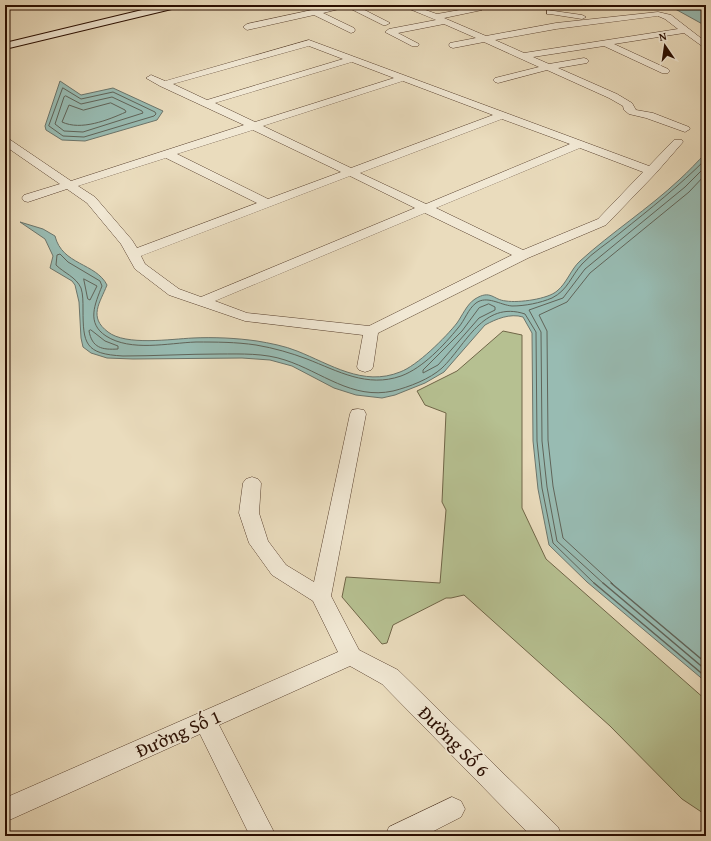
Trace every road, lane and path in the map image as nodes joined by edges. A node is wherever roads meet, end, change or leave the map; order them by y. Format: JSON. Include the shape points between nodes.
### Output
{"nodes":[{"id":1,"x":27,"y":5,"type":"edge"},
{"id":2,"x":176,"y":5,"type":"edge"},
{"id":3,"x":348,"y":5,"type":"edge"},
{"id":4,"x":404,"y":5,"type":"edge"},
{"id":5,"x":18,"y":7,"type":"dead end"},
{"id":6,"x":479,"y":8,"type":"dead end"},
{"id":7,"x":315,"y":12,"type":"junction"},
{"id":8,"x":550,"y":12,"type":"dead end"},
{"id":9,"x":436,"y":17,"type":"junction"},
{"id":10,"x":600,"y":20,"type":"junction"},
{"id":11,"x":445,"y":21,"type":"junction"},
{"id":12,"x":386,"y":23,"type":"dead end"},
{"id":13,"x":247,"y":27,"type":"dead end"},
{"id":14,"x":351,"y":30,"type":"dead end"},
{"id":15,"x":686,"y":30,"type":"junction"},
{"id":16,"x":483,"y":38,"type":"junction"},
{"id":17,"x":605,"y":43,"type":"junction"},
{"id":18,"x":416,"y":44,"type":"dead end"},
{"id":19,"x":453,"y":45,"type":"dead end"},
{"id":20,"x":5,"y":46,"type":"edge"},
{"id":21,"x":706,"y":46,"type":"edge"},
{"id":22,"x":523,"y":56,"type":"junction"},
{"id":23,"x":353,"y":59,"type":"junction"},
{"id":24,"x":584,"y":61,"type":"dead end"},
{"id":25,"x":548,"y":67,"type":"junction"},
{"id":26,"x":665,"y":71,"type":"dead end"},
{"id":27,"x":150,"y":78,"type":"dead end"},
{"id":28,"x":404,"y":78,"type":"junction"},
{"id":29,"x":498,"y":80,"type":"dead end"},
{"id":30,"x":163,"y":84,"type":"junction"},
{"id":31,"x":206,"y":103,"type":"junction"},
{"id":32,"x":503,"y":115,"type":"junction"},
{"id":33,"x":252,"y":127,"type":"junction"},
{"id":34,"x":685,"y":129,"type":"dead end"},
{"id":35,"x":5,"y":141,"type":"edge"},
{"id":36,"x":678,"y":142,"type":"dead end"},
{"id":37,"x":579,"y":144,"type":"junction"},
{"id":38,"x":168,"y":154,"type":"junction"},
{"id":39,"x":652,"y":170,"type":"junction"},
{"id":40,"x":349,"y":172,"type":"junction"},
{"id":41,"x":71,"y":185,"type":"junction"},
{"id":42,"x":28,"y":198,"type":"dead end"},
{"id":43,"x":266,"y":204,"type":"junction"},
{"id":44,"x":425,"y":208,"type":"junction"},
{"id":45,"x":133,"y":254,"type":"junction"},
{"id":46,"x":523,"y":255,"type":"junction"},
{"id":47,"x":201,"y":302,"type":"junction"},
{"id":48,"x":371,"y":331,"type":"junction"},
{"id":49,"x":365,"y":367,"type":"dead end"},
{"id":50,"x":358,"y":414,"type":"dead end"},
{"id":51,"x":252,"y":483,"type":"dead end"},
{"id":52,"x":321,"y":596,"type":"junction"},
{"id":53,"x":351,"y":656,"type":"junction"},
{"id":54,"x":205,"y":721,"type":"junction"},
{"id":55,"x":452,"y":809,"type":"dead end"},
{"id":56,"x":5,"y":810,"type":"edge"},
{"id":57,"x":263,"y":836,"type":"edge"},
{"id":58,"x":398,"y":836,"type":"edge"},
{"id":59,"x":549,"y":836,"type":"edge"}],
"edges":[{"from":1,"to":5,"type":"street"},
{"from":2,"to":20,"type":"main road"},
{"from":3,"to":7,"type":"street"},
{"from":3,"to":12,"type":"street"},
{"from":4,"to":9,"type":"street"},
{"from":6,"to":9,"type":"street"},
{"from":7,"to":13,"type":"street"},
{"from":7,"to":14,"type":"street"},
{"from":8,"to":10,"type":"street"},
{"from":9,"to":11,"type":"street"},
{"from":10,"to":15,"type":"street","via":[[658,14],[668,17]]},
{"from":10,"to":16,"type":"street"},
{"from":11,"to":16,"type":"street"},
{"from":11,"to":18,"type":"street","via":[[389,32]]},
{"from":15,"to":17,"type":"street"},
{"from":15,"to":21,"type":"street"},
{"from":16,"to":19,"type":"street"},
{"from":16,"to":22,"type":"street"},
{"from":17,"to":22,"type":"street"},
{"from":17,"to":26,"type":"street"},
{"from":22,"to":25,"type":"street"},
{"from":23,"to":28,"type":"street"},
{"from":23,"to":30,"type":"street","via":[[309,43]]},
{"from":23,"to":31,"type":"street"},
{"from":24,"to":25,"type":"street"},
{"from":25,"to":29,"type":"street"},
{"from":25,"to":34,"type":"street","via":[[613,96],[628,105],[633,112],[649,114]]},
{"from":27,"to":30,"type":"street"},
{"from":28,"to":32,"type":"street"},
{"from":28,"to":33,"type":"street"},
{"from":30,"to":31,"type":"street"},
{"from":31,"to":33,"type":"street"},
{"from":32,"to":37,"type":"street"},
{"from":32,"to":40,"type":"street"},
{"from":33,"to":38,"type":"street"},
{"from":33,"to":40,"type":"street"},
{"from":35,"to":41,"type":"street"},
{"from":36,"to":39,"type":"street"},
{"from":37,"to":39,"type":"street"},
{"from":37,"to":44,"type":"street"},
{"from":38,"to":41,"type":"street"},
{"from":38,"to":43,"type":"street"},
{"from":39,"to":46,"type":"street","via":[[602,222]]},
{"from":40,"to":43,"type":"street"},
{"from":40,"to":44,"type":"street"},
{"from":41,"to":42,"type":"street"},
{"from":41,"to":45,"type":"street","via":[[91,200],[127,243]]},
{"from":43,"to":45,"type":"street"},
{"from":44,"to":46,"type":"street"},
{"from":44,"to":47,"type":"street"},
{"from":45,"to":47,"type":"street","via":[[140,266],[174,292]]},
{"from":46,"to":48,"type":"street"},
{"from":47,"to":48,"type":"street","via":[[245,317]]},
{"from":48,"to":49,"type":"street"},
{"from":50,"to":52,"type":"street"},
{"from":51,"to":52,"type":"street","via":[[249,513],[259,543],[279,570]]},
{"from":52,"to":53,"type":"street"},
{"from":53,"to":54,"type":"street","name":"Đường Số 1"},
{"from":53,"to":59,"type":"street","name":"Đường Số 6","via":[[390,677]]},
{"from":54,"to":56,"type":"street","name":"Đường Số 1"},
{"from":54,"to":57,"type":"street"},
{"from":55,"to":58,"type":"street"}]}
